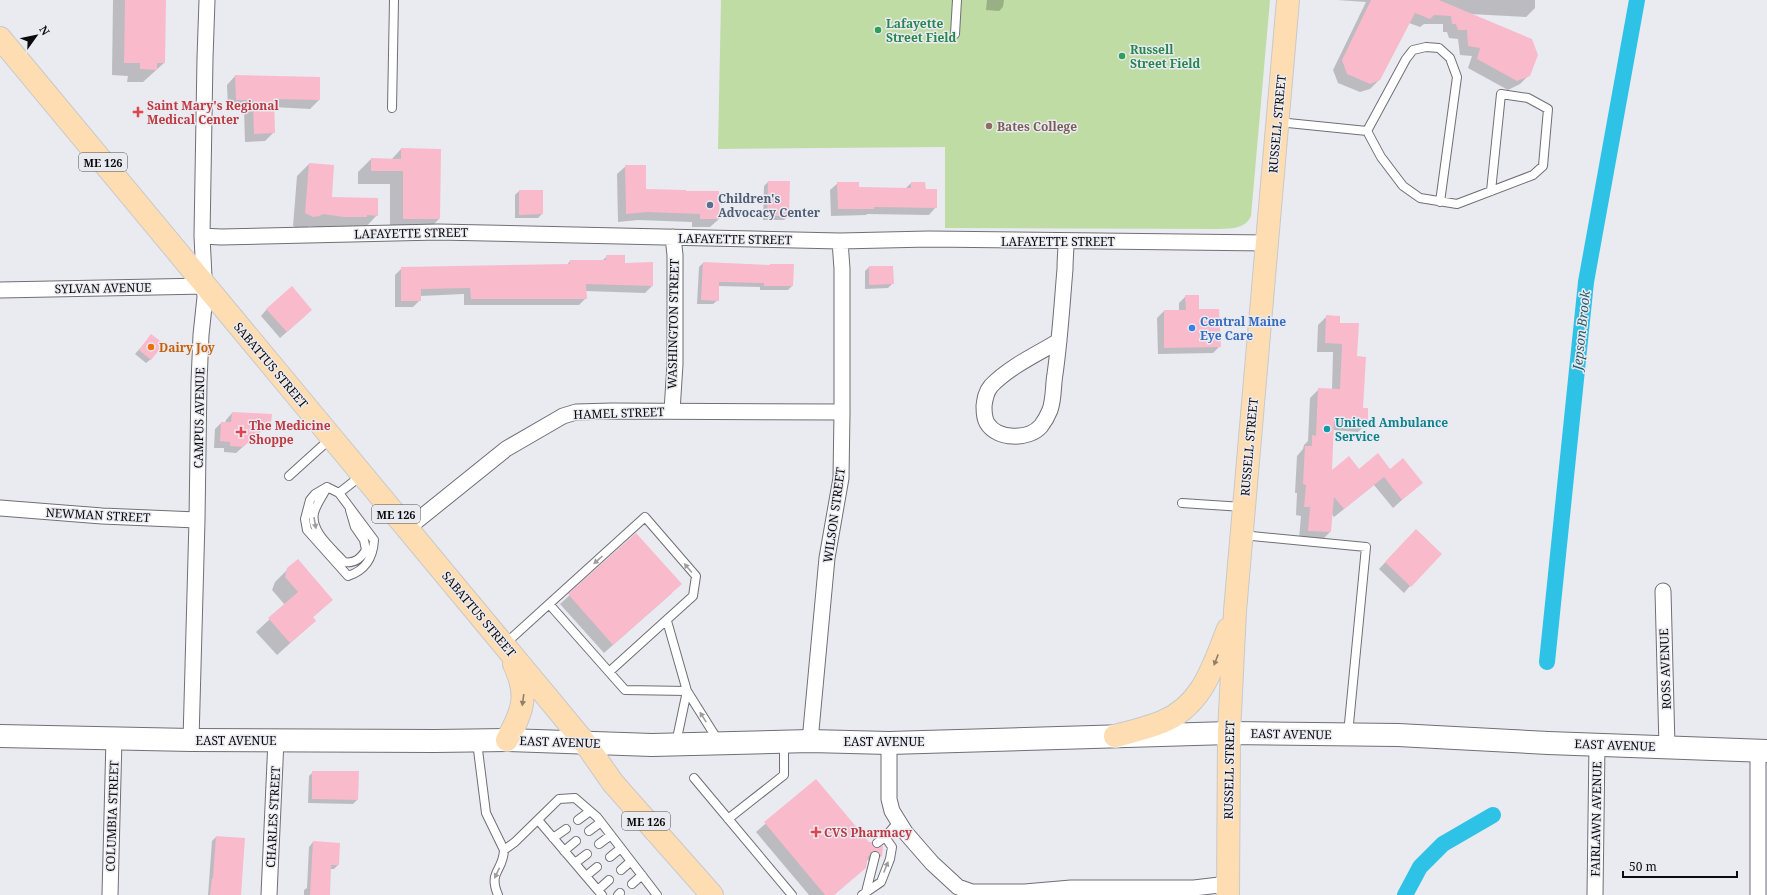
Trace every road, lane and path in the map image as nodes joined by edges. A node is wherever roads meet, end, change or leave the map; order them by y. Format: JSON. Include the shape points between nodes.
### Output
{"nodes":[{"id":1,"x":207,"y":0,"type":"edge"},
{"id":2,"x":394,"y":0,"type":"edge"},
{"id":3,"x":957,"y":0,"type":"edge"},
{"id":4,"x":1288,"y":0,"type":"edge"},
{"id":5,"x":955,"y":34,"type":"dead end"},
{"id":6,"x":0,"y":38,"type":"edge"},
{"id":7,"x":392,"y":108,"type":"dead end"},
{"id":8,"x":1277,"y":122,"type":"junction"},
{"id":9,"x":1367,"y":132,"type":"junction"},
{"id":10,"x":1491,"y":191,"type":"junction"},
{"id":11,"x":1440,"y":202,"type":"junction"},
{"id":12,"x":202,"y":236,"type":"junction"},
{"id":13,"x":673,"y":237,"type":"junction"},
{"id":14,"x":840,"y":241,"type":"junction"},
{"id":15,"x":1066,"y":242,"type":"junction"},
{"id":16,"x":1267,"y":243,"type":"junction"},
{"id":17,"x":206,"y":286,"type":"junction"},
{"id":18,"x":0,"y":290,"type":"edge"},
{"id":19,"x":1059,"y":341,"type":"junction"},
{"id":20,"x":672,"y":411,"type":"junction"},
{"id":21,"x":842,"y":412,"type":"junction"},
{"id":22,"x":332,"y":438,"type":"junction"},
{"id":23,"x":363,"y":474,"type":"junction"},
{"id":24,"x":289,"y":476,"type":"dead end"},
{"id":25,"x":327,"y":487,"type":"junction"},
{"id":26,"x":339,"y":493,"type":"junction"},
{"id":27,"x":1182,"y":503,"type":"dead end"},
{"id":28,"x":350,"y":507,"type":"junction"},
{"id":29,"x":1244,"y":507,"type":"junction"},
{"id":30,"x":0,"y":508,"type":"edge"},
{"id":31,"x":197,"y":520,"type":"junction"},
{"id":32,"x":408,"y":528,"type":"junction"},
{"id":33,"x":1241,"y":535,"type":"junction"},
{"id":34,"x":1663,"y":590,"type":"dead end"},
{"id":35,"x":549,"y":604,"type":"junction"},
{"id":36,"x":1235,"y":611,"type":"junction"},
{"id":37,"x":667,"y":620,"type":"junction"},
{"id":38,"x":506,"y":647,"type":"junction"},
{"id":39,"x":609,"y":672,"type":"junction"},
{"id":40,"x":687,"y":691,"type":"junction"},
{"id":41,"x":1229,"y":733,"type":"junction"},
{"id":42,"x":1348,"y":735,"type":"junction"},
{"id":43,"x":0,"y":736,"type":"edge"},
{"id":44,"x":1115,"y":736,"type":"junction"},
{"id":45,"x":114,"y":738,"type":"junction"},
{"id":46,"x":191,"y":740,"type":"junction"},
{"id":47,"x":276,"y":740,"type":"junction"},
{"id":48,"x":507,"y":740,"type":"junction"},
{"id":49,"x":477,"y":741,"type":"junction"},
{"id":50,"x":784,"y":741,"type":"junction"},
{"id":51,"x":810,"y":741,"type":"junction"},
{"id":52,"x":585,"y":743,"type":"junction"},
{"id":53,"x":719,"y":743,"type":"junction"},
{"id":54,"x":888,"y":743,"type":"junction"},
{"id":55,"x":676,"y":744,"type":"junction"},
{"id":56,"x":1597,"y":744,"type":"junction"},
{"id":57,"x":1667,"y":747,"type":"junction"},
{"id":58,"x":1763,"y":751,"type":"edge"},
{"id":59,"x":694,"y":778,"type":"dead end"},
{"id":60,"x":590,"y":811,"type":"junction"},
{"id":61,"x":728,"y":819,"type":"junction"},
{"id":62,"x":538,"y":820,"type":"junction"},
{"id":63,"x":578,"y":820,"type":"dead end"},
{"id":64,"x":600,"y":822,"type":"junction"},
{"id":65,"x":898,"y":822,"type":"junction"},
{"id":66,"x":566,"y":829,"type":"dead end"},
{"id":67,"x":588,"y":831,"type":"dead end"},
{"id":68,"x":611,"y":835,"type":"junction"},
{"id":69,"x":886,"y":837,"type":"junction"},
{"id":70,"x":553,"y":838,"type":"junction"},
{"id":71,"x":576,"y":841,"type":"dead end"},
{"id":72,"x":877,"y":843,"type":"dead end"},
{"id":73,"x":599,"y":844,"type":"dead end"},
{"id":74,"x":622,"y":848,"type":"junction"},
{"id":75,"x":504,"y":850,"type":"junction"},
{"id":76,"x":564,"y":851,"type":"junction"},
{"id":77,"x":587,"y":854,"type":"dead end"},
{"id":78,"x":875,"y":856,"type":"dead end"},
{"id":79,"x":610,"y":857,"type":"dead end"},
{"id":80,"x":631,"y":861,"type":"junction"},
{"id":81,"x":575,"y":864,"type":"junction"},
{"id":82,"x":598,"y":867,"type":"dead end"},
{"id":83,"x":621,"y":870,"type":"dead end"},
{"id":84,"x":642,"y":875,"type":"junction"},
{"id":85,"x":586,"y":876,"type":"junction"},
{"id":86,"x":609,"y":880,"type":"dead end"},
{"id":87,"x":632,"y":884,"type":"dead end"},
{"id":88,"x":1228,"y":890,"type":"edge"},
{"id":89,"x":600,"y":892,"type":"edge"},
{"id":90,"x":653,"y":893,"type":"edge"},
{"id":91,"x":864,"y":894,"type":"edge"},
{"id":92,"x":110,"y":895,"type":"edge"},
{"id":93,"x":269,"y":895,"type":"edge"},
{"id":94,"x":498,"y":895,"type":"edge"},
{"id":95,"x":712,"y":895,"type":"edge"},
{"id":96,"x":792,"y":895,"type":"edge"},
{"id":97,"x":1595,"y":895,"type":"edge"},
{"id":98,"x":1758,"y":895,"type":"edge"}],
"edges":[{"from":1,"to":12,"type":"street","name":"CAMPUS AVENUE"},
{"from":2,"to":7,"type":"lane"},
{"from":3,"to":5,"type":"lane"},
{"from":4,"to":8,"type":"main road","name":"RUSSELL STREET"},
{"from":6,"to":17,"type":"main road","name":"SABATTUS STREET","number":"ME 126"},
{"from":8,"to":9,"type":"lane"},
{"from":8,"to":16,"type":"main road","name":"RUSSELL STREET"},
{"from":9,"to":11,"type":"lane","via":[[1403,186],[1420,198]]},
{"from":9,"to":11,"type":"lane","via":[[1413,50],[1439,48],[1450,58],[1457,77]]},
{"from":10,"to":10,"type":"lane","via":[[1533,175],[1543,166],[1548,109],[1528,98],[1501,94]]},
{"from":10,"to":11,"type":"lane","via":[[1457,204]]},
{"from":12,"to":13,"type":"street","name":"LAFAYETTE STREET","via":[[438,232]]},
{"from":12,"to":17,"type":"street","name":"CAMPUS AVENUE"},
{"from":13,"to":14,"type":"street","name":"LAFAYETTE STREET"},
{"from":13,"to":20,"type":"street","name":"WASHINGTON STREET","via":[[675,364]]},
{"from":14,"to":15,"type":"street","name":"LAFAYETTE STREET"},
{"from":14,"to":21,"type":"street","name":"WILSON STREET"},
{"from":15,"to":16,"type":"street","name":"LAFAYETTE STREET"},
{"from":15,"to":19,"type":"street","via":[[1067,257]]},
{"from":16,"to":29,"type":"main road","name":"RUSSELL STREET"},
{"from":17,"to":18,"type":"street","name":"SYLVAN AVENUE"},
{"from":17,"to":22,"type":"main road","name":"SABATTUS STREET","number":"ME 126"},
{"from":17,"to":31,"type":"street","name":"CAMPUS AVENUE","via":[[199,382]]},
{"from":19,"to":19,"type":"street","via":[[1008,372],[991,386],[986,393],[984,412],[986,422],[991,428],[1006,435],[1023,436],[1041,425],[1050,410]]},
{"from":20,"to":21,"type":"street","name":"HAMEL STREET"},
{"from":20,"to":32,"type":"street","name":"HAMEL STREET","via":[[576,412],[563,416],[506,449]]},
{"from":21,"to":51,"type":"street","name":"WILSON STREET","via":[[841,478],[827,558]]},
{"from":22,"to":23,"type":"main road","name":"SABATTUS STREET","number":"ME 126"},
{"from":22,"to":24,"type":"lane"},
{"from":23,"to":26,"type":"lane"},
{"from":23,"to":32,"type":"main road","name":"SABATTUS STREET","number":"ME 126"},
{"from":25,"to":26,"type":"lane"},
{"from":25,"to":28,"type":"lane","one_way":true,"via":[[316,508],[314,523],[344,562],[350,563],[356,561],[366,550],[364,540],[354,527]]},
{"from":25,"to":28,"type":"lane","via":[[310,500],[305,519],[308,530],[348,576],[358,573],[370,561],[374,552],[374,540]]},
{"from":26,"to":28,"type":"lane"},
{"from":27,"to":29,"type":"lane"},
{"from":29,"to":33,"type":"main road","name":"RUSSELL STREET"},
{"from":30,"to":31,"type":"street","name":"NEWMAN STREET"},
{"from":31,"to":46,"type":"street","name":"CAMPUS AVENUE"},
{"from":32,"to":38,"type":"main road","name":"SABATTUS STREET","number":"ME 126"},
{"from":33,"to":36,"type":"main road","name":"RUSSELL STREET"},
{"from":33,"to":42,"type":"lane","via":[[1366,547]]},
{"from":34,"to":57,"type":"street","name":"ROSS AVENUE"},
{"from":37,"to":35,"type":"lane","one_way":true,"via":[[693,596],[696,576],[645,517]]},
{"from":35,"to":38,"type":"lane"},
{"from":35,"to":39,"type":"lane"},
{"from":36,"to":41,"type":"main road","name":"RUSSELL STREET"},
{"from":36,"to":44,"type":"main road","one_way":true,"via":[[1204,688],[1186,708],[1163,722]]},
{"from":37,"to":39,"type":"lane"},
{"from":37,"to":40,"type":"lane"},
{"from":38,"to":48,"type":"main road","one_way":true,"via":[[520,676],[524,692],[521,709]]},
{"from":38,"to":52,"type":"main road","name":"SABATTUS STREET","number":"ME 126"},
{"from":39,"to":40,"type":"lane","via":[[625,690]]},
{"from":53,"to":40,"type":"lane","one_way":true},
{"from":40,"to":55,"type":"lane"},
{"from":41,"to":42,"type":"main road","name":"EAST AVENUE"},
{"from":41,"to":44,"type":"main road","name":"EAST AVENUE"},
{"from":41,"to":88,"type":"main road","name":"RUSSELL STREET"},
{"from":42,"to":56,"type":"main road","name":"EAST AVENUE"},
{"from":43,"to":45,"type":"main road","name":"EAST AVENUE"},
{"from":44,"to":54,"type":"main road","name":"EAST AVENUE"},
{"from":45,"to":46,"type":"main road","name":"EAST AVENUE"},
{"from":45,"to":92,"type":"street","name":"COLUMBIA STREET"},
{"from":46,"to":47,"type":"main road","name":"EAST AVENUE"},
{"from":47,"to":49,"type":"main road","name":"EAST AVENUE"},
{"from":47,"to":93,"type":"street","name":"CHARLES STREET"},
{"from":48,"to":49,"type":"main road","name":"EAST AVENUE"},
{"from":48,"to":52,"type":"main road","name":"EAST AVENUE"},
{"from":49,"to":75,"type":"lane","via":[[486,813]]},
{"from":50,"to":51,"type":"main road","name":"EAST AVENUE"},
{"from":50,"to":53,"type":"main road","name":"EAST AVENUE"},
{"from":50,"to":61,"type":"lane","via":[[784,775]]},
{"from":51,"to":54,"type":"main road","name":"EAST AVENUE"},
{"from":52,"to":55,"type":"main road","name":"EAST AVENUE"},
{"from":52,"to":95,"type":"main road","name":"SABATTUS STREET","number":"ME 126","via":[[613,783]]},
{"from":53,"to":55,"type":"main road","name":"EAST AVENUE"},
{"from":54,"to":65,"type":"street","via":[[889,799]]},
{"from":56,"to":57,"type":"main road","name":"EAST AVENUE"},
{"from":56,"to":97,"type":"street","name":"FAIRLAWN AVENUE"},
{"from":57,"to":58,"type":"main road","name":"EAST AVENUE"},
{"from":58,"to":98,"type":"street"},
{"from":59,"to":61,"type":"lane"},
{"from":60,"to":62,"type":"lane","via":[[575,798],[559,799]]},
{"from":60,"to":63,"type":"lane"},
{"from":60,"to":64,"type":"lane"},
{"from":61,"to":96,"type":"lane"},
{"from":62,"to":70,"type":"lane"},
{"from":62,"to":75,"type":"lane"},
{"from":64,"to":67,"type":"lane"},
{"from":64,"to":68,"type":"lane"},
{"from":65,"to":69,"type":"lane"},
{"from":65,"to":88,"type":"street","via":[[945,876],[958,887],[972,892],[1025,892],[1071,888]]},
{"from":66,"to":70,"type":"lane"},
{"from":68,"to":73,"type":"lane"},
{"from":68,"to":74,"type":"lane"},
{"from":69,"to":72,"type":"lane"},
{"from":91,"to":69,"type":"lane","one_way":true,"via":[[881,882],[890,859],[892,847]]},
{"from":70,"to":76,"type":"lane"},
{"from":71,"to":76,"type":"lane"},
{"from":74,"to":79,"type":"lane"},
{"from":74,"to":80,"type":"lane"},
{"from":75,"to":94,"type":"lane","one_way":true,"via":[[503,860],[494,874]]},
{"from":76,"to":81,"type":"lane"},
{"from":77,"to":81,"type":"lane"},
{"from":78,"to":91,"type":"lane"},
{"from":80,"to":83,"type":"lane"},
{"from":80,"to":84,"type":"lane"},
{"from":81,"to":85,"type":"lane"},
{"from":82,"to":85,"type":"lane"},
{"from":84,"to":87,"type":"lane"},
{"from":84,"to":90,"type":"lane"},
{"from":85,"to":89,"type":"lane"},
{"from":86,"to":89,"type":"lane"}]}
